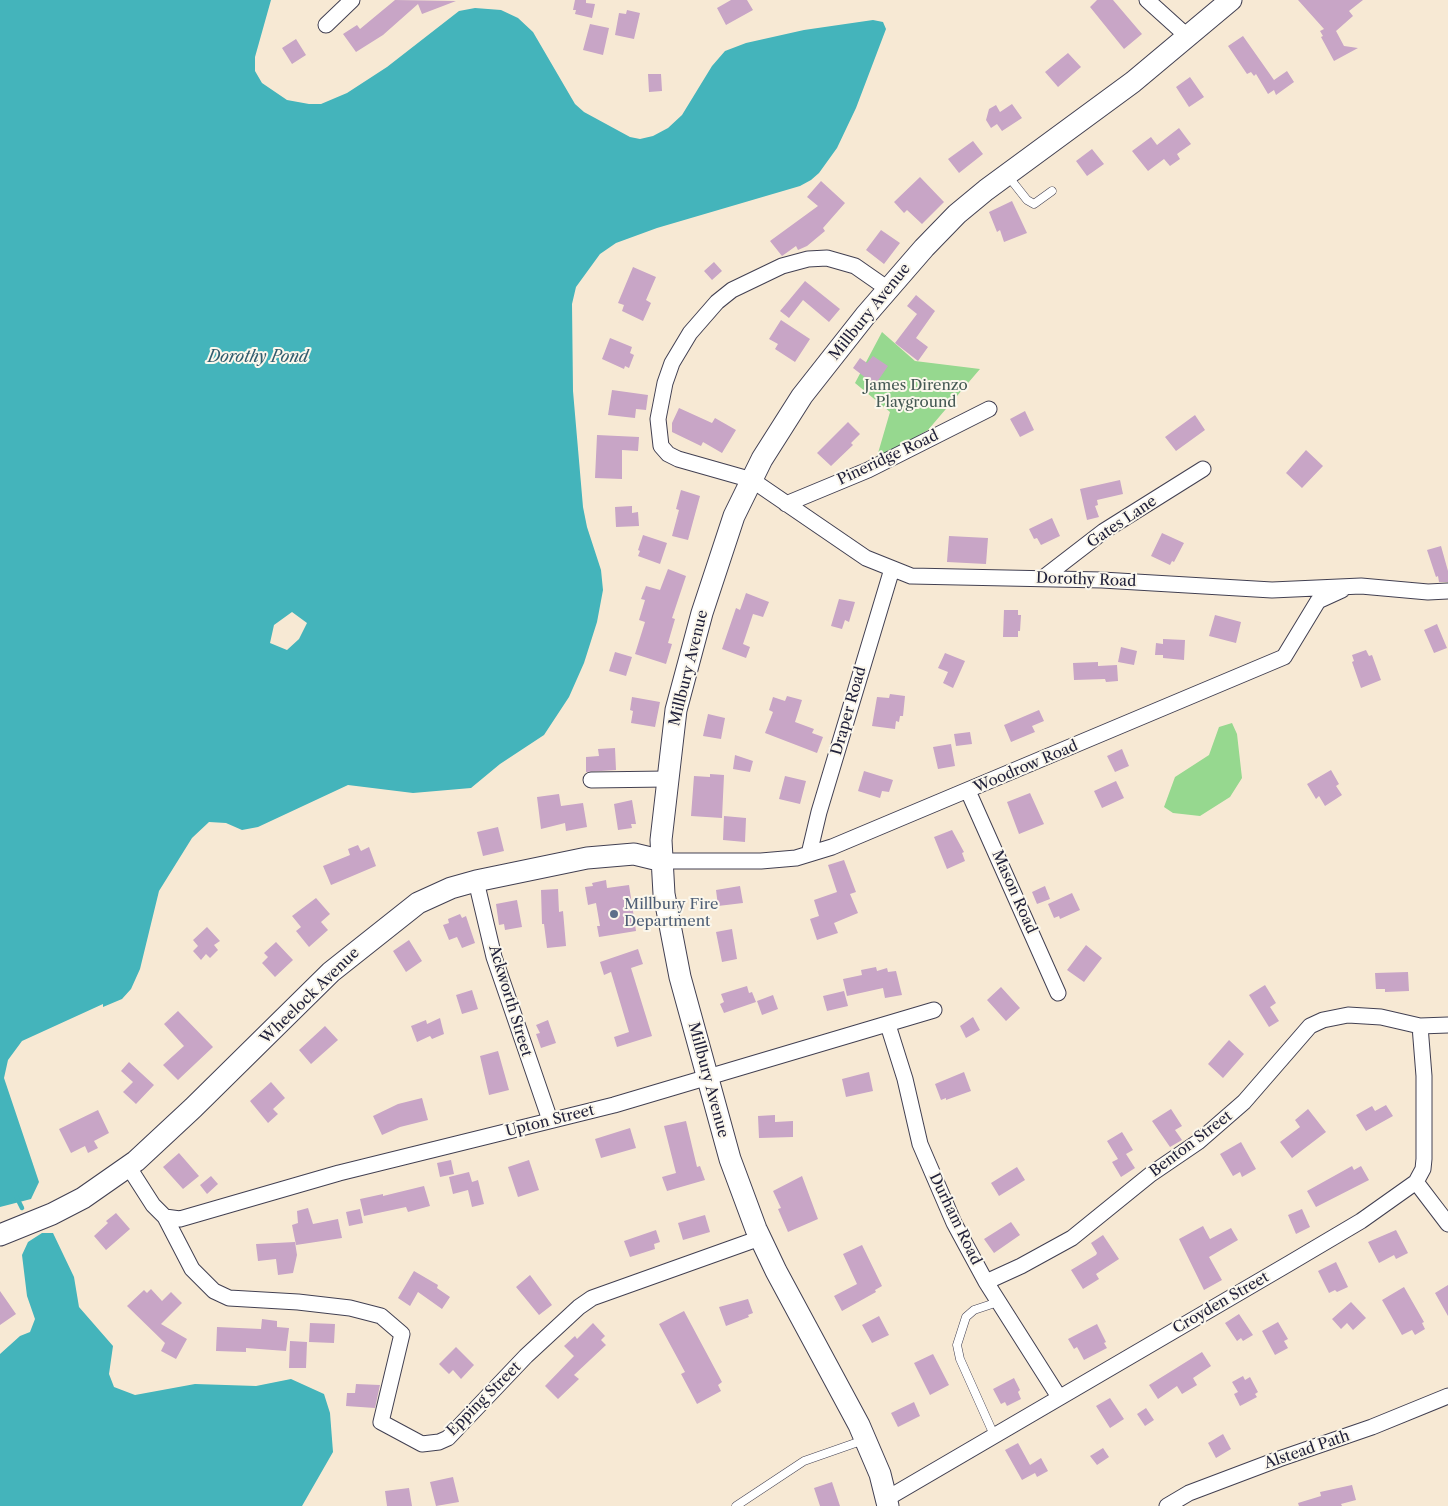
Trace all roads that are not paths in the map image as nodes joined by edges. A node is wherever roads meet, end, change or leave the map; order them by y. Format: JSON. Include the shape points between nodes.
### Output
{"nodes":[{"id":1,"x":352,"y":0,"type":"edge"},
{"id":2,"x":1147,"y":0,"type":"edge"},
{"id":3,"x":1231,"y":0,"type":"edge"},
{"id":4,"x":326,"y":25,"type":"dead end"},
{"id":5,"x":1188,"y":37,"type":"junction"},
{"id":6,"x":1007,"y":174,"type":"junction"},
{"id":7,"x":1052,"y":191,"type":"dead end"},
{"id":8,"x":888,"y":289,"type":"junction"},
{"id":9,"x":989,"y":409,"type":"dead end"},
{"id":10,"x":1203,"y":469,"type":"dead end"},
{"id":11,"x":752,"y":480,"type":"junction"},
{"id":12,"x":786,"y":504,"type":"junction"},
{"id":13,"x":892,"y":569,"type":"junction"},
{"id":14,"x":1043,"y":578,"type":"junction"},
{"id":15,"x":1350,"y":586,"type":"junction"},
{"id":16,"x":1448,"y":591,"type":"edge"},
{"id":17,"x":667,"y":779,"type":"junction"},
{"id":18,"x":591,"y":780,"type":"dead end"},
{"id":19,"x":968,"y":791,"type":"junction"},
{"id":20,"x":809,"y":854,"type":"junction"},
{"id":21,"x":663,"y":861,"type":"junction"},
{"id":22,"x":476,"y":881,"type":"junction"},
{"id":23,"x":1058,"y":993,"type":"dead end"},
{"id":24,"x":934,"y":1010,"type":"dead end"},
{"id":25,"x":888,"y":1025,"type":"junction"},
{"id":26,"x":1448,"y":1025,"type":"edge"},
{"id":27,"x":1420,"y":1026,"type":"junction"},
{"id":28,"x":708,"y":1079,"type":"junction"},
{"id":29,"x":550,"y":1120,"type":"junction"},
{"id":30,"x":128,"y":1166,"type":"junction"},
{"id":31,"x":1416,"y":1182,"type":"junction"},
{"id":32,"x":164,"y":1217,"type":"junction"},
{"id":33,"x":1448,"y":1224,"type":"edge"},
{"id":34,"x":0,"y":1236,"type":"edge"},
{"id":35,"x":760,"y":1238,"type":"junction"},
{"id":36,"x":986,"y":1282,"type":"junction"},
{"id":37,"x":998,"y":1302,"type":"junction"},
{"id":38,"x":1448,"y":1396,"type":"edge"},
{"id":39,"x":1059,"y":1397,"type":"junction"},
{"id":40,"x":994,"y":1435,"type":"junction"},
{"id":41,"x":865,"y":1440,"type":"junction"},
{"id":42,"x":887,"y":1503,"type":"edge"},
{"id":43,"x":736,"y":1506,"type":"edge"},
{"id":44,"x":1167,"y":1506,"type":"edge"}],
"edges":[{"from":1,"to":4,"type":"street"},
{"from":2,"to":5,"type":"street"},
{"from":3,"to":5,"type":"main road","name":"Millbury Avenue"},
{"from":5,"to":6,"type":"main road","name":"Millbury Avenue","via":[[1133,82]]},
{"from":6,"to":7,"type":"lane","via":[[1027,200],[1034,204]]},
{"from":6,"to":8,"type":"main road","name":"Millbury Avenue","via":[[957,214]]},
{"from":8,"to":11,"type":"main road","name":"Millbury Avenue","via":[[802,396]]},
{"from":8,"to":11,"type":"street","name":"Dorothy Road","via":[[843,261],[808,259],[782,266],[732,290],[690,333],[672,363],[660,404],[661,446],[668,454]]},
{"from":9,"to":12,"type":"street","name":"Pineridge Road","via":[[868,470]]},
{"from":10,"to":14,"type":"street","name":"Gates Lane","via":[[1104,531]]},
{"from":11,"to":12,"type":"street","name":"Dorothy Road"},
{"from":11,"to":17,"type":"main road","name":"Millbury Avenue","via":[[734,516],[702,614],[676,710]]},
{"from":12,"to":13,"type":"street","name":"Dorothy Road","via":[[866,558]]},
{"from":13,"to":14,"type":"street","name":"Dorothy Road","via":[[911,576],[938,578]]},
{"from":13,"to":20,"type":"street","name":"Draper Road"},
{"from":14,"to":15,"type":"street","name":"Dorothy Road","via":[[1272,590]]},
{"from":15,"to":16,"type":"street","name":"Dorothy Road"},
{"from":15,"to":19,"type":"street","name":"Woodrow Road","via":[[1318,601],[1284,658]]},
{"from":17,"to":18,"type":"street"},
{"from":17,"to":21,"type":"main road","name":"Millbury Avenue"},
{"from":19,"to":20,"type":"street","name":"Woodrow Road"},
{"from":19,"to":23,"type":"street","name":"Mason Road"},
{"from":20,"to":21,"type":"street","name":"Woodrow Road","via":[[761,861]]},
{"from":21,"to":22,"type":"main road","name":"Wheelock Avenue","via":[[634,854],[587,858]]},
{"from":21,"to":28,"type":"main road","name":"Millbury Avenue","via":[[664,894],[680,977]]},
{"from":22,"to":29,"type":"street","name":"Ackworth Street","via":[[497,966]]},
{"from":22,"to":30,"type":"main road","name":"Wheelock Avenue","via":[[418,903],[378,932],[331,972],[194,1108]]},
{"from":24,"to":25,"type":"street","name":"Upton Street"},
{"from":25,"to":28,"type":"street","name":"Upton Street"},
{"from":25,"to":36,"type":"street","name":"Durham Road","via":[[920,1144],[954,1223]]},
{"from":26,"to":27,"type":"street","name":"Benton Street"},
{"from":27,"to":31,"type":"street","via":[[1424,1076],[1423,1169]]},
{"from":27,"to":36,"type":"street","name":"Benton Street","via":[[1381,1016],[1348,1015],[1310,1026],[1244,1102],[1198,1142],[1151,1174],[1072,1238]]},
{"from":28,"to":29,"type":"street","name":"Upton Street"},
{"from":28,"to":35,"type":"main road","name":"Millbury Avenue","via":[[730,1159]]},
{"from":29,"to":32,"type":"street","name":"Upton Street","via":[[339,1172],[180,1219]]},
{"from":30,"to":32,"type":"street","name":"Epping Street"},
{"from":30,"to":34,"type":"main road","name":"Wheelock Avenue","via":[[83,1198]]},
{"from":31,"to":33,"type":"street"},
{"from":31,"to":39,"type":"street","name":"Croyden Street","via":[[1361,1221]]},
{"from":32,"to":35,"type":"street","name":"Epping Street","via":[[192,1269],[214,1291],[229,1298],[350,1308],[381,1316],[402,1334],[381,1422],[422,1444],[448,1438],[526,1356],[592,1298]]},
{"from":35,"to":41,"type":"main road","name":"Millbury Avenue"},
{"from":36,"to":37,"type":"street","name":"Durham Road"},
{"from":37,"to":39,"type":"street","name":"Durham Road"},
{"from":37,"to":40,"type":"lane","via":[[974,1310],[966,1317],[958,1345],[960,1359]]},
{"from":38,"to":44,"type":"street","name":"Alstead Path","via":[[1189,1493]]},
{"from":39,"to":40,"type":"street","name":"Croyden Street"},
{"from":40,"to":42,"type":"street","name":"Croyden Street"},
{"from":41,"to":42,"type":"main road","name":"Millbury Avenue","via":[[880,1474]]},
{"from":41,"to":43,"type":"lane","via":[[804,1461]]}]}
